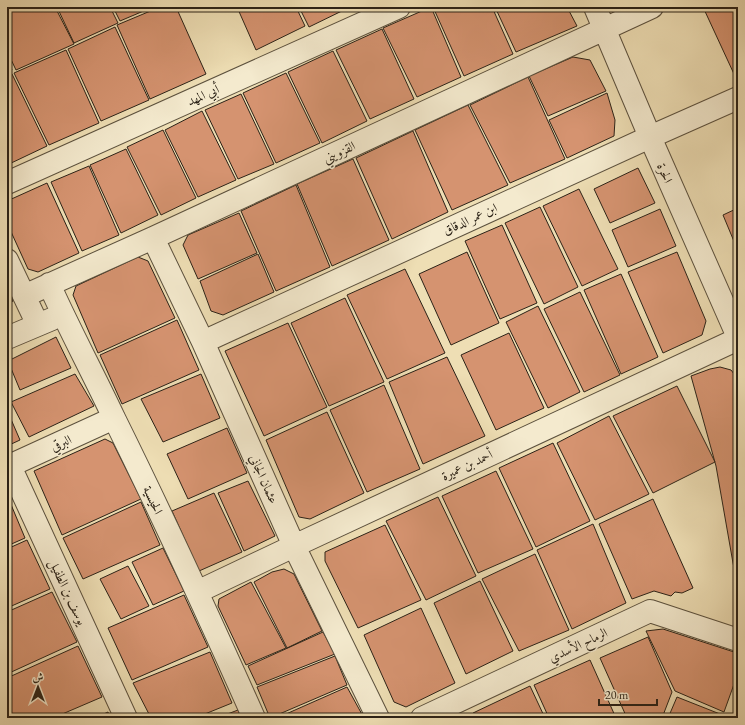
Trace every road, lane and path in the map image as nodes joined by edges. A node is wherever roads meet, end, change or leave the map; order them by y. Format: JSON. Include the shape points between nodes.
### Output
{"nodes":[{"id":1,"x":399,"y":7,"type":"edge"},
{"id":2,"x":595,"y":7,"type":"edge"},
{"id":3,"x":652,"y":7,"type":"edge"},
{"id":4,"x":604,"y":29,"type":"junction"},
{"id":5,"x":738,"y":98,"type":"edge"},
{"id":6,"x":650,"y":137,"type":"junction"},
{"id":7,"x":7,"y":182,"type":"edge"},
{"id":8,"x":153,"y":238,"type":"junction"},
{"id":9,"x":7,"y":260,"type":"edge"},
{"id":10,"x":49,"y":284,"type":"junction"},
{"id":11,"x":24,"y":296,"type":"junction"},
{"id":12,"x":62,"y":314,"type":"junction"},
{"id":13,"x":38,"y":325,"type":"junction"},
{"id":14,"x":7,"y":338,"type":"edge"},
{"id":15,"x":738,"y":338,"type":"edge"},
{"id":16,"x":203,"y":342,"type":"junction"},
{"id":17,"x":114,"y":418,"type":"junction"},
{"id":18,"x":8,"y":467,"type":"edge"},
{"id":19,"x":294,"y":546,"type":"junction"},
{"id":20,"x":197,"y":592,"type":"junction"},
{"id":21,"x":738,"y":640,"type":"edge"},
{"id":22,"x":126,"y":718,"type":"edge"},
{"id":23,"x":254,"y":718,"type":"edge"},
{"id":24,"x":378,"y":718,"type":"edge"},
{"id":25,"x":422,"y":718,"type":"edge"}],
"edges":[{"from":1,"to":7,"type":"street","name":"أبي المهد"},
{"from":2,"to":4,"type":"street","name":"الحرة"},
{"from":3,"to":4,"type":"street","name":"القزويني"},
{"from":4,"to":6,"type":"street","name":"الحرة"},
{"from":4,"to":8,"type":"street","name":"القزويني"},
{"from":5,"to":6,"type":"street","name":"ابن عمر الدقاق"},
{"from":6,"to":15,"type":"street","name":"الحرة"},
{"from":6,"to":16,"type":"street","name":"ابن عمر الدقاق"},
{"from":8,"to":10,"type":"street","name":"القزويني"},
{"from":8,"to":16,"type":"street","name":"عثمان الجاني"},
{"from":9,"to":11,"type":"street"},
{"from":10,"to":11,"type":"street","name":"القزويني"},
{"from":10,"to":12,"type":"street","name":"الحيسية"},
{"from":11,"to":13,"type":"street"},
{"from":12,"to":13,"type":"street"},
{"from":12,"to":17,"type":"street","name":"الحيسية"},
{"from":13,"to":14,"type":"street"},
{"from":15,"to":19,"type":"street","name":"أحمد بن عميرة"},
{"from":16,"to":19,"type":"street","name":"عثمان الجاني"},
{"from":17,"to":18,"type":"street","name":"البرقي"},
{"from":17,"to":20,"type":"street","name":"الحيسية"},
{"from":18,"to":22,"type":"street","name":"يوسف بن الطفيل"},
{"from":19,"to":20,"type":"street","name":"أحمد بن عميرة"},
{"from":19,"to":24,"type":"street","name":"عثمان الجاني"},
{"from":20,"to":23,"type":"street","name":"الحيسية"},
{"from":21,"to":25,"type":"street","name":"الرماح الأسدي","via":[[650,611]]}]}
